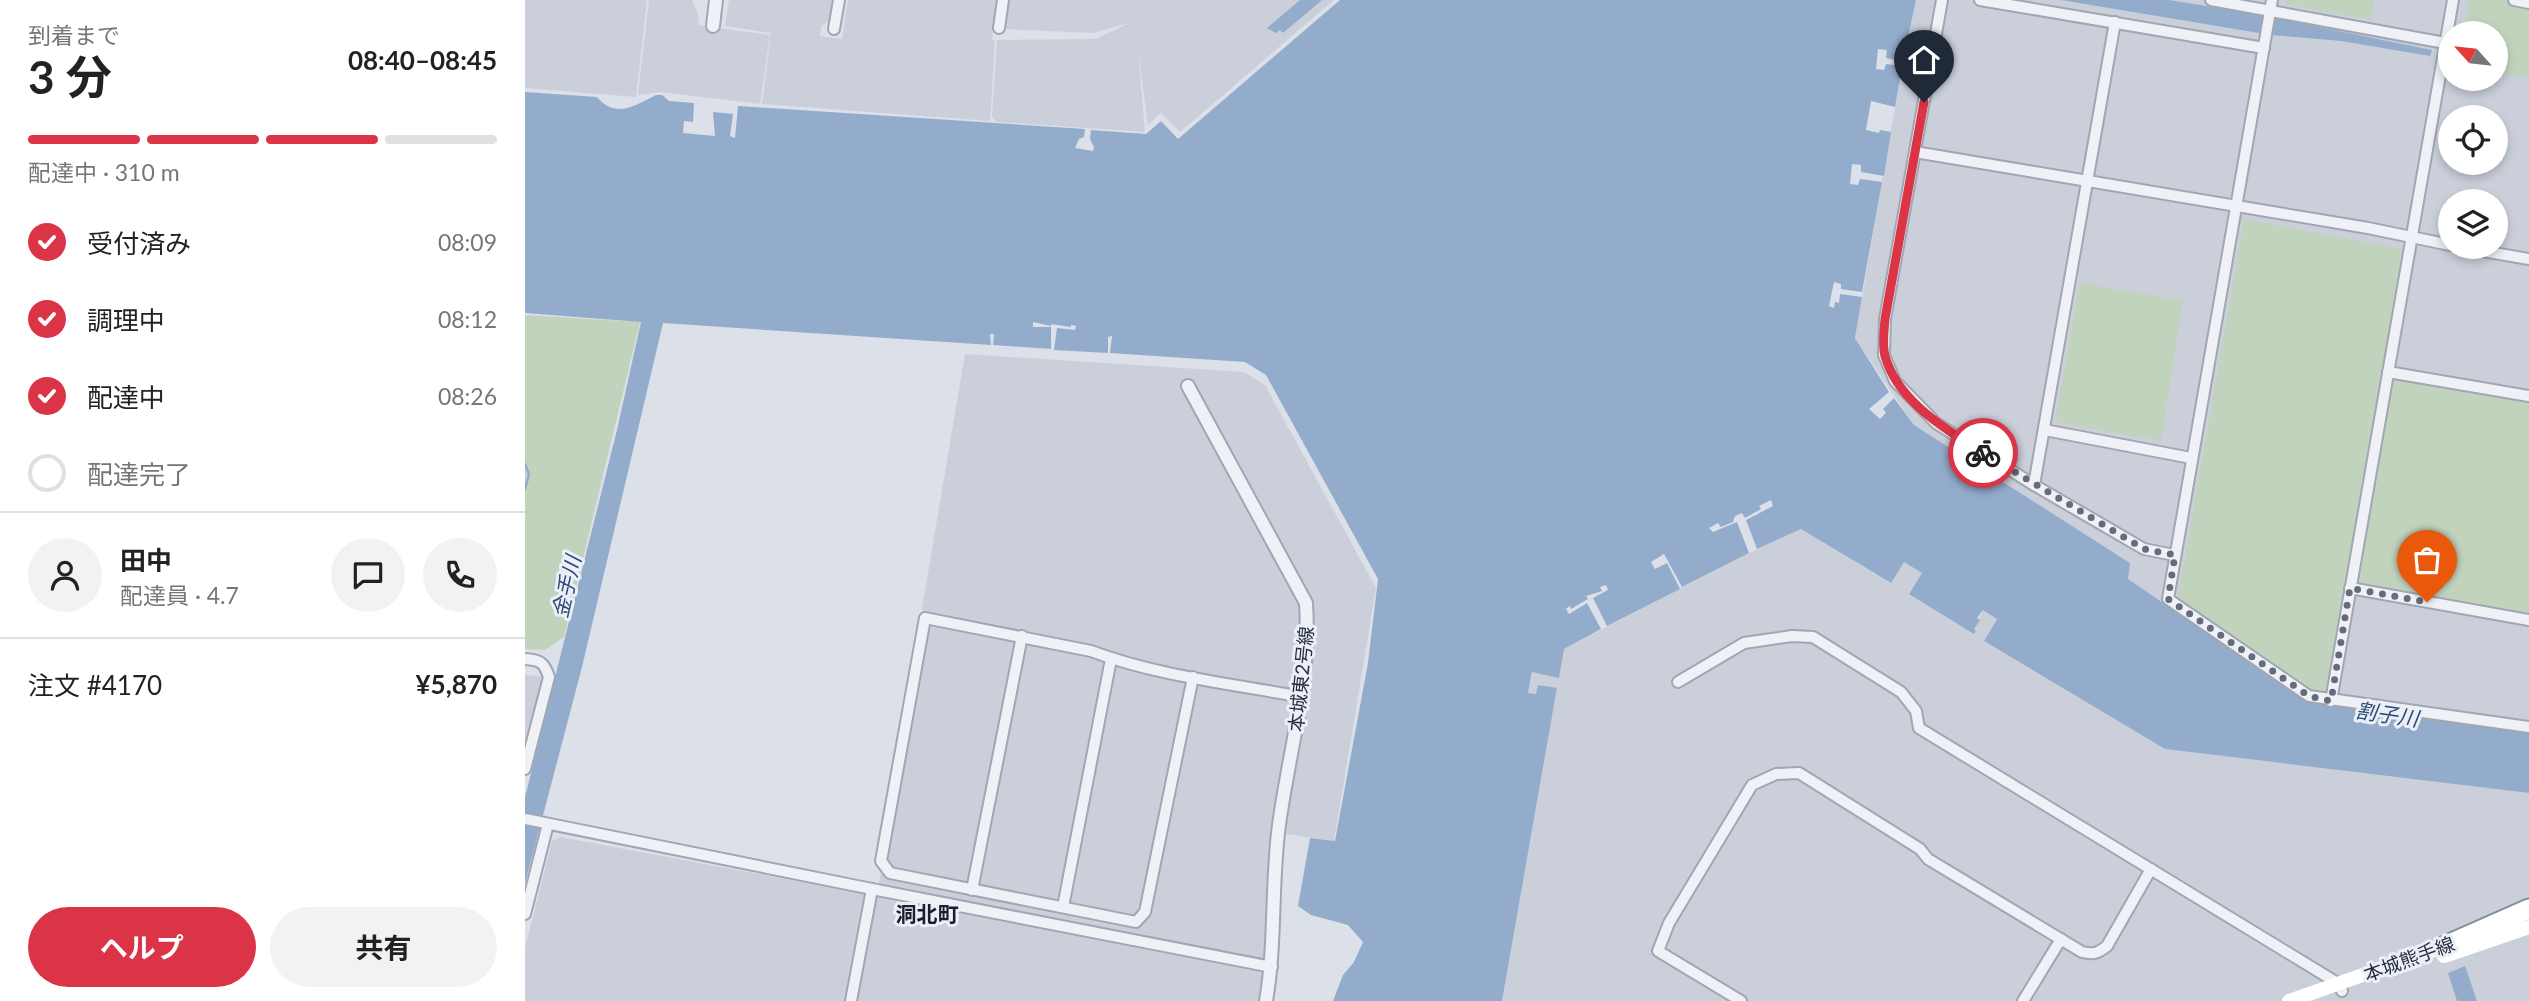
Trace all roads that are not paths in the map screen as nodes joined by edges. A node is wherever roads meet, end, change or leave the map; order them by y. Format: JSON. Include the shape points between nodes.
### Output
{"nodes":[{"id":1,"x":716,"y":0,"type":"edge"},
{"id":2,"x":839,"y":0,"type":"edge"},
{"id":3,"x":1003,"y":0,"type":"edge"},
{"id":4,"x":1942,"y":0,"type":"edge"},
{"id":5,"x":1985,"y":0,"type":"edge"},
{"id":6,"x":2211,"y":0,"type":"edge"},
{"id":7,"x":2453,"y":0,"type":"edge"},
{"id":8,"x":2514,"y":0,"type":"edge"},
{"id":9,"x":2529,"y":3,"type":"edge"},
{"id":10,"x":2271,"y":7,"type":"edge"},
{"id":11,"x":2449,"y":21,"type":"edge"},
{"id":12,"x":2115,"y":22,"type":"junction"},
{"id":13,"x":713,"y":26,"type":"dead end"},
{"id":14,"x":999,"y":28,"type":"dead end"},
{"id":15,"x":834,"y":29,"type":"dead end"},
{"id":16,"x":2438,"y":42,"type":"edge"},
{"id":17,"x":2264,"y":48,"type":"junction"},
{"id":18,"x":2438,"y":83,"type":"edge"},
{"id":19,"x":1915,"y":152,"type":"junction"},
{"id":20,"x":2088,"y":180,"type":"junction"},
{"id":21,"x":2237,"y":206,"type":"junction"},
{"id":22,"x":2411,"y":237,"type":"junction"},
{"id":23,"x":2438,"y":243,"type":"edge"},
{"id":24,"x":2508,"y":255,"type":"edge"},
{"id":25,"x":2529,"y":259,"type":"edge"},
{"id":26,"x":2388,"y":372,"type":"junction"},
{"id":27,"x":1188,"y":386,"type":"dead end"},
{"id":28,"x":2529,"y":396,"type":"edge"},
{"id":29,"x":2045,"y":430,"type":"junction"},
{"id":30,"x":2191,"y":458,"type":"junction"},
{"id":31,"x":2034,"y":485,"type":"junction"},
{"id":32,"x":2175,"y":555,"type":"junction"},
{"id":33,"x":2350,"y":588,"type":"junction"},
{"id":34,"x":2529,"y":620,"type":"edge"},
{"id":35,"x":1022,"y":636,"type":"junction"},
{"id":36,"x":525,"y":659,"type":"edge"},
{"id":37,"x":1111,"y":659,"type":"junction"},
{"id":38,"x":1193,"y":677,"type":"junction"},
{"id":39,"x":1678,"y":682,"type":"dead end"},
{"id":40,"x":1302,"y":697,"type":"junction"},
{"id":41,"x":2331,"y":701,"type":"junction"},
{"id":42,"x":2529,"y":727,"type":"edge"},
{"id":43,"x":525,"y":769,"type":"edge"},
{"id":44,"x":525,"y":819,"type":"edge"},
{"id":45,"x":546,"y":824,"type":"junction"},
{"id":46,"x":2151,"y":869,"type":"junction"},
{"id":47,"x":872,"y":889,"type":"junction"},
{"id":48,"x":972,"y":890,"type":"junction"},
{"id":49,"x":1063,"y":907,"type":"junction"},
{"id":50,"x":2529,"y":909,"type":"edge"},
{"id":51,"x":525,"y":914,"type":"edge"},
{"id":52,"x":2529,"y":918,"type":"edge"},
{"id":53,"x":2529,"y":927,"type":"edge"},
{"id":54,"x":2061,"y":939,"type":"junction"},
{"id":55,"x":2445,"y":946,"type":"junction"},
{"id":56,"x":1272,"y":967,"type":"junction"},
{"id":57,"x":2340,"y":987,"type":"junction"},
{"id":58,"x":851,"y":1001,"type":"edge"},
{"id":59,"x":1266,"y":1001,"type":"edge"},
{"id":60,"x":1741,"y":1001,"type":"edge"},
{"id":61,"x":2023,"y":1001,"type":"edge"},
{"id":62,"x":2289,"y":1001,"type":"edge"},
{"id":63,"x":2312,"y":1001,"type":"edge"}],
"edges":[{"from":1,"to":13,"type":"street"},
{"from":2,"to":15,"type":"street"},
{"from":3,"to":14,"type":"street"},
{"from":4,"to":19,"type":"street"},
{"from":5,"to":12,"type":"street"},
{"from":6,"to":10,"type":"street"},
{"from":7,"to":11,"type":"street"},
{"from":8,"to":9,"type":"street"},
{"from":10,"to":16,"type":"street"},
{"from":10,"to":17,"type":"street"},
{"from":12,"to":17,"type":"street"},
{"from":12,"to":20,"type":"street"},
{"from":17,"to":21,"type":"street"},
{"from":18,"to":22,"type":"street"},
{"from":19,"to":20,"type":"street"},
{"from":19,"to":31,"type":"street","via":[[1885,319],[1884,355],[1895,381],[1936,423]]},
{"from":20,"to":21,"type":"street"},
{"from":20,"to":29,"type":"street"},
{"from":21,"to":22,"type":"street"},
{"from":21,"to":30,"type":"street"},
{"from":22,"to":23,"type":"street"},
{"from":22,"to":26,"type":"street"},
{"from":24,"to":25,"type":"street"},
{"from":26,"to":28,"type":"street"},
{"from":26,"to":33,"type":"street"},
{"from":27,"to":40,"type":"street","name":"本城東2号線","via":[[1307,603]]},
{"from":29,"to":30,"type":"street"},
{"from":29,"to":31,"type":"street"},
{"from":30,"to":32,"type":"street"},
{"from":31,"to":32,"type":"street","via":[[2144,549]]},
{"from":32,"to":41,"type":"street","via":[[2168,599],[2309,696]]},
{"from":33,"to":34,"type":"street"},
{"from":33,"to":41,"type":"street"},
{"from":35,"to":37,"type":"street"},
{"from":35,"to":48,"type":"street"},
{"from":35,"to":48,"type":"street","via":[[925,618],[881,861],[890,873]]},
{"from":36,"to":43,"type":"street","via":[[545,664],[549,677]]},
{"from":37,"to":38,"type":"street"},
{"from":37,"to":49,"type":"street"},
{"from":38,"to":40,"type":"street"},
{"from":38,"to":49,"type":"street","via":[[1145,912],[1136,922]]},
{"from":39,"to":46,"type":"street","via":[[1744,643],[1813,637],[1901,692],[1916,711],[1919,728]]},
{"from":40,"to":56,"type":"street","name":"本城東2号線","via":[[1278,827]]},
{"from":41,"to":42,"type":"street"},
{"from":44,"to":45,"type":"street"},
{"from":45,"to":47,"type":"street"},
{"from":45,"to":51,"type":"street"},
{"from":46,"to":54,"type":"street","via":[[2107,946],[2091,954]]},
{"from":46,"to":57,"type":"street"},
{"from":47,"to":56,"type":"street"},
{"from":47,"to":58,"type":"street"},
{"from":48,"to":49,"type":"street"},
{"from":50,"to":55,"type":"highway"},
{"from":52,"to":55,"type":"main road","name":"本城熊手線"},
{"from":53,"to":57,"type":"main road","name":"本城熊手線"},
{"from":54,"to":60,"type":"street","via":[[1928,859],[1920,849],[1799,773],[1776,774],[1752,785],[1669,923],[1658,951]]},
{"from":54,"to":61,"type":"street"},
{"from":55,"to":57,"type":"main road","name":"本城熊手線"},
{"from":56,"to":59,"type":"street","name":"本城東2号線"},
{"from":57,"to":62,"type":"main road","name":"本城熊手線"},
{"from":57,"to":63,"type":"main road","name":"本城熊手線"}]}
